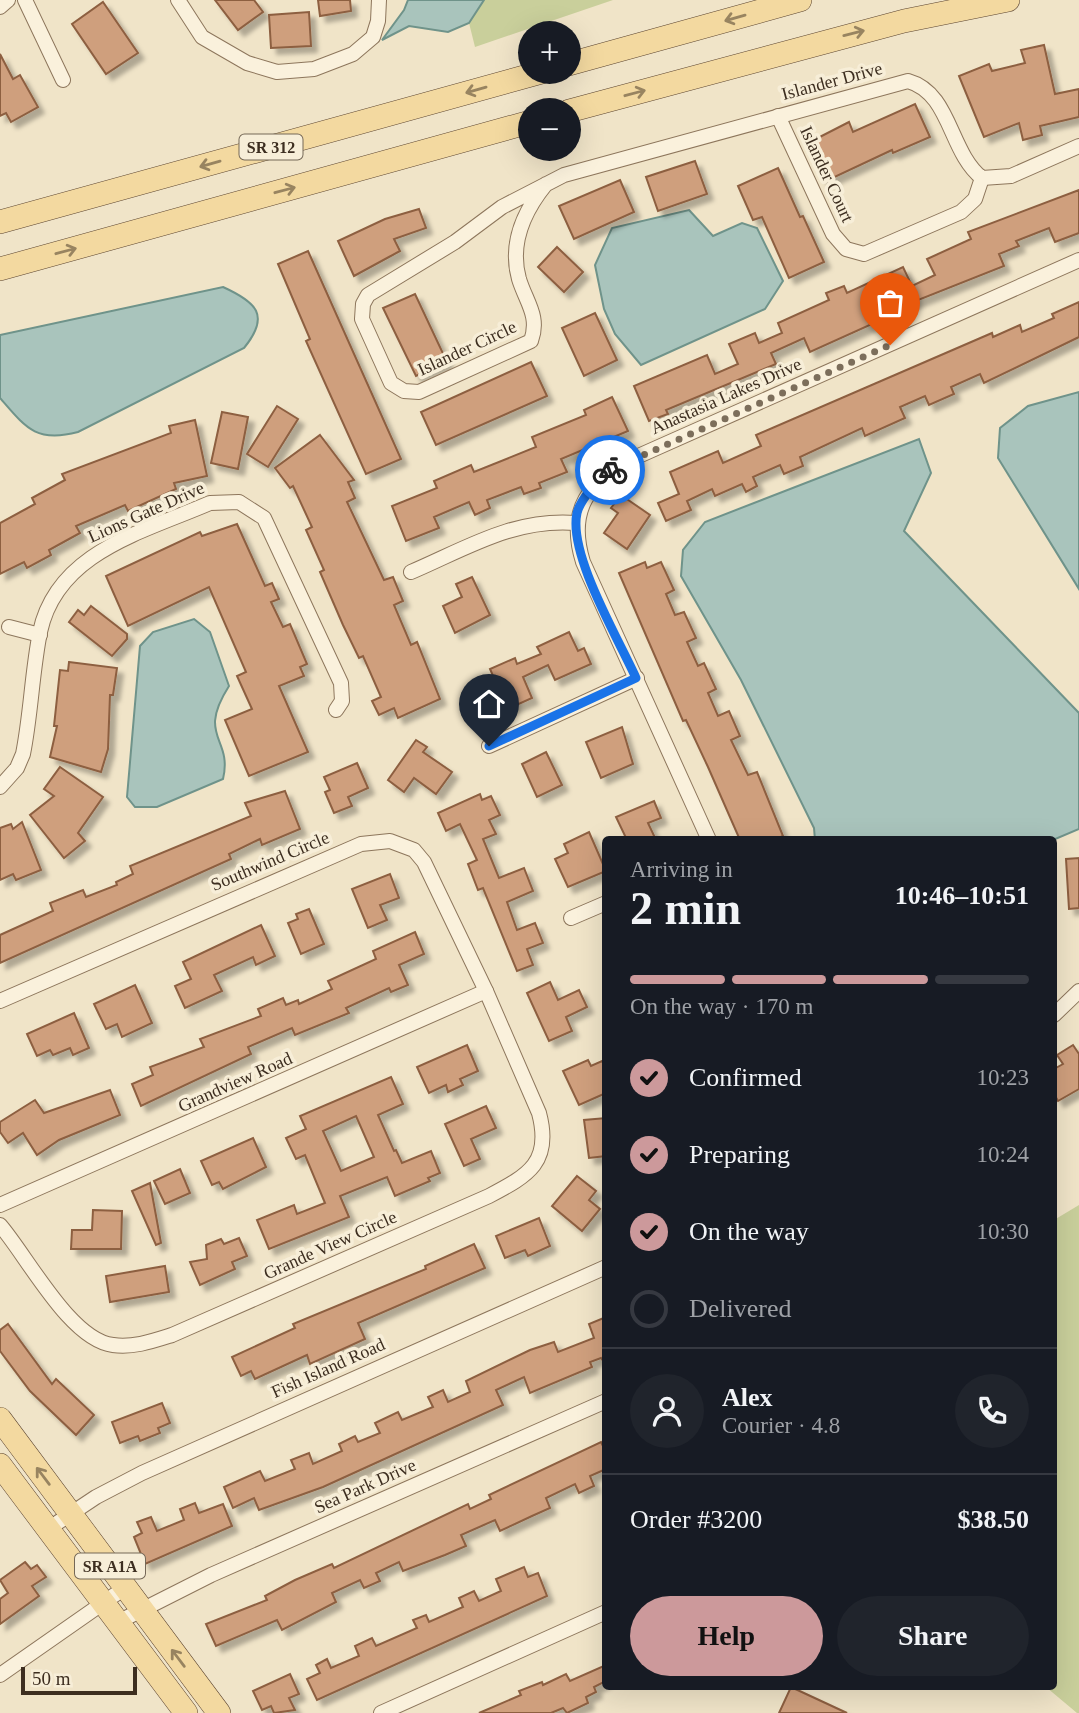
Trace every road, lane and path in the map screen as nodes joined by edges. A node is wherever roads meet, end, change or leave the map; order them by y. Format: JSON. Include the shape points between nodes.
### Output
{"nodes":[{"id":1,"x":8,"y":0,"type":"edge"},
{"id":2,"x":25,"y":0,"type":"edge"},
{"id":3,"x":178,"y":0,"type":"edge"},
{"id":4,"x":379,"y":0,"type":"edge"},
{"id":5,"x":800,"y":0,"type":"edge"},
{"id":6,"x":1008,"y":0,"type":"edge"},
{"id":7,"x":0,"y":6,"type":"edge"},
{"id":8,"x":581,"y":61,"type":"edge"},
{"id":9,"x":518,"y":79,"type":"edge"},
{"id":10,"x":63,"y":80,"type":"dead end"},
{"id":11,"x":581,"y":108,"type":"edge"},
{"id":12,"x":778,"y":116,"type":"junction"},
{"id":13,"x":518,"y":125,"type":"edge"},
{"id":14,"x":1079,"y":146,"type":"edge"},
{"id":15,"x":982,"y":178,"type":"junction"},
{"id":16,"x":546,"y":184,"type":"junction"},
{"id":17,"x":0,"y":222,"type":"edge"},
{"id":18,"x":1079,"y":260,"type":"edge"},
{"id":19,"x":0,"y":269,"type":"edge"},
{"id":20,"x":576,"y":523,"type":"junction"},
{"id":21,"x":411,"y":572,"type":"dead end"},
{"id":22,"x":9,"y":627,"type":"dead end"},
{"id":23,"x":40,"y":635,"type":"junction"},
{"id":24,"x":636,"y":678,"type":"junction"},
{"id":25,"x":336,"y":710,"type":"dead end"},
{"id":26,"x":489,"y":746,"type":"dead end"},
{"id":27,"x":0,"y":787,"type":"edge"},
{"id":28,"x":707,"y":836,"type":"edge"},
{"id":29,"x":602,"y":905,"type":"edge"},
{"id":30,"x":571,"y":918,"type":"dead end"},
{"id":31,"x":486,"y":991,"type":"junction"},
{"id":32,"x":1079,"y":991,"type":"edge"},
{"id":33,"x":0,"y":1001,"type":"edge"},
{"id":34,"x":1057,"y":1011,"type":"edge"},
{"id":35,"x":0,"y":1205,"type":"edge"},
{"id":36,"x":0,"y":1224,"type":"edge"},
{"id":37,"x":602,"y":1269,"type":"edge"},
{"id":38,"x":602,"y":1403,"type":"edge"},
{"id":39,"x":0,"y":1419,"type":"edge"},
{"id":40,"x":0,"y":1465,"type":"edge"},
{"id":41,"x":70,"y":1513,"type":"junction"},
{"id":42,"x":48,"y":1529,"type":"junction"},
{"id":43,"x":126,"y":1587,"type":"junction"},
{"id":44,"x":103,"y":1603,"type":"junction"},
{"id":45,"x":142,"y":1610,"type":"junction"},
{"id":46,"x":602,"y":1614,"type":"edge"},
{"id":47,"x":118,"y":1622,"type":"junction"},
{"id":48,"x":0,"y":1675,"type":"edge"},
{"id":49,"x":186,"y":1713,"type":"edge"},
{"id":50,"x":219,"y":1713,"type":"edge"},
{"id":51,"x":381,"y":1713,"type":"edge"}],
"edges":[{"from":1,"to":7,"type":"street"},
{"from":2,"to":10,"type":"street"},
{"from":3,"to":4,"type":"street","via":[[202,37],[247,64],[277,72],[314,69],[353,54],[373,37]]},
{"from":5,"to":8,"type":"main road","one_way":true},
{"from":11,"to":6,"type":"main road","one_way":true,"via":[[904,20]]},
{"from":9,"to":17,"type":"main road","number":"SR 312","one_way":true},
{"from":12,"to":15,"type":"street","name":"Islander Drive","via":[[908,81],[923,86],[934,97],[958,151]]},
{"from":12,"to":15,"type":"street","name":"Islander Court","via":[[833,234],[846,249],[864,254],[961,212],[975,199]]},
{"from":12,"to":16,"type":"street","name":"Islander Drive","via":[[564,175]]},
{"from":19,"to":13,"type":"main road","number":"SR 312","one_way":true},
{"from":14,"to":15,"type":"street","via":[[1011,176]]},
{"from":16,"to":16,"type":"street","name":"Islander Circle","via":[[502,207],[368,295],[362,319],[391,383],[404,391],[419,392],[531,341],[536,327],[519,278],[518,243],[520,224]]},
{"from":18,"to":20,"type":"street","name":"Anastasia Lakes Drive","via":[[607,472],[578,509]]},
{"from":20,"to":21,"type":"street","via":[[538,522],[516,527]]},
{"from":20,"to":24,"type":"street","via":[[583,562]]},
{"from":22,"to":23,"type":"street"},
{"from":23,"to":25,"type":"street","name":"Lions Gate Drive","via":[[53,596],[88,558],[210,503],[239,502],[252,508],[272,530],[341,683],[342,701]]},
{"from":23,"to":27,"type":"street","name":"Lions Gate Drive","via":[[23,754]]},
{"from":24,"to":26,"type":"street"},
{"from":24,"to":28,"type":"street"},
{"from":29,"to":30,"type":"street"},
{"from":31,"to":33,"type":"street","name":"Southwind Circle","via":[[424,862],[414,850],[390,841],[361,844],[312,864]]},
{"from":31,"to":35,"type":"street","name":"Grandview Road"},
{"from":31,"to":36,"type":"street","name":"Grande View Circle","via":[[544,1132],[542,1153],[525,1177],[489,1196],[172,1335],[131,1346],[110,1345],[85,1332]]},
{"from":32,"to":34,"type":"street"},
{"from":37,"to":41,"type":"street","name":"Fish Island Road","via":[[142,1473]]},
{"from":38,"to":45,"type":"street","name":"Sea Park Drive","via":[[211,1575]]},
{"from":41,"to":39,"type":"main road","number":"SR A1A","one_way":true},
{"from":40,"to":42,"type":"main road","number":"SR A1A"},
{"from":41,"to":42,"type":"street","name":"Fish Island Road"},
{"from":41,"to":43,"type":"main road","number":"SR A1A"},
{"from":42,"to":44,"type":"main road","number":"SR A1A"},
{"from":43,"to":44,"type":"street"},
{"from":43,"to":45,"type":"main road","number":"SR A1A"},
{"from":44,"to":47,"type":"main road","number":"SR A1A"},
{"from":44,"to":48,"type":"street"},
{"from":45,"to":47,"type":"street","name":"Sea Park Drive"},
{"from":50,"to":45,"type":"main road","number":"SR A1A","one_way":true},
{"from":46,"to":51,"type":"street"},
{"from":47,"to":49,"type":"main road","number":"SR A1A"}]}
